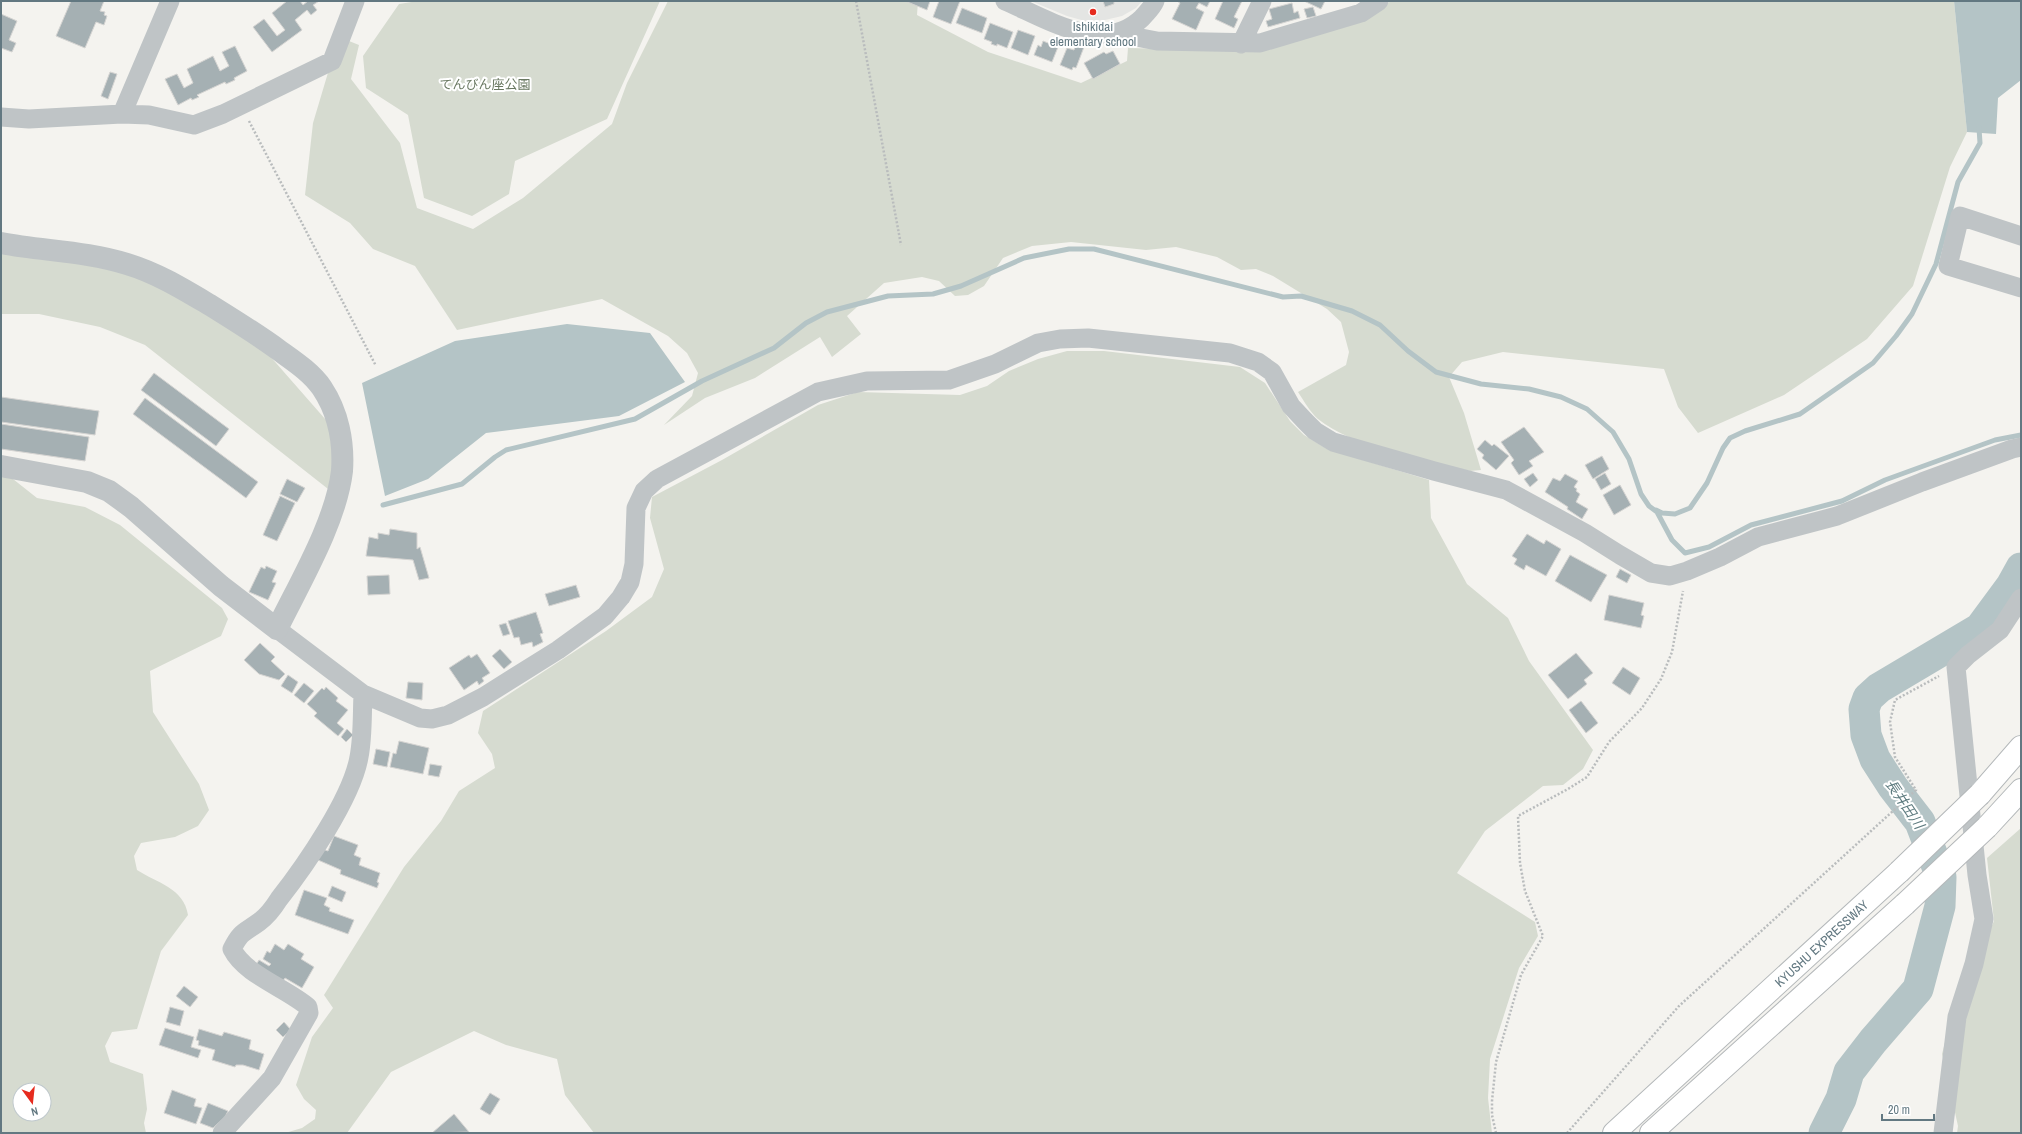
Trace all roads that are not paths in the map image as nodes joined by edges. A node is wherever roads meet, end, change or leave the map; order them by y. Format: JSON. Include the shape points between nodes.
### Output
{"nodes":[{"id":1,"x":170,"y":1,"type":"edge"},
{"id":2,"x":355,"y":1,"type":"edge"},
{"id":3,"x":1005,"y":1,"type":"edge"},
{"id":4,"x":1155,"y":1,"type":"edge"},
{"id":5,"x":1262,"y":1,"type":"edge"},
{"id":6,"x":1379,"y":1,"type":"edge"},
{"id":7,"x":1115,"y":33,"type":"junction"},
{"id":8,"x":1241,"y":44,"type":"junction"},
{"id":9,"x":122,"y":114,"type":"junction"},
{"id":10,"x":1,"y":117,"type":"edge"},
{"id":11,"x":2021,"y":236,"type":"edge"},
{"id":12,"x":1,"y":243,"type":"edge"},
{"id":13,"x":2021,"y":288,"type":"edge"},
{"id":14,"x":2021,"y":447,"type":"edge"},
{"id":15,"x":1,"y":466,"type":"edge"},
{"id":16,"x":2021,"y":598,"type":"edge"},
{"id":17,"x":278,"y":629,"type":"junction"},
{"id":18,"x":363,"y":694,"type":"junction"},
{"id":19,"x":2021,"y":748,"type":"edge"},
{"id":20,"x":2021,"y":790,"type":"edge"},
{"id":21,"x":222,"y":1133,"type":"edge"},
{"id":22,"x":1614,"y":1133,"type":"edge"},
{"id":23,"x":1651,"y":1133,"type":"edge"},
{"id":24,"x":1942,"y":1133,"type":"edge"}],
"edges":[{"from":1,"to":9,"type":"street"},
{"from":2,"to":9,"type":"street","via":[[332,61],[241,106],[194,125],[149,115]]},
{"from":3,"to":7,"type":"street","via":[[1076,31],[1099,36]]},
{"from":4,"to":7,"type":"street","via":[[1152,8],[1133,26]]},
{"from":5,"to":8,"type":"street"},
{"from":6,"to":8,"type":"street","via":[[1361,13],[1260,43]]},
{"from":7,"to":8,"type":"street","via":[[1157,41]]},
{"from":9,"to":10,"type":"street","via":[[29,119]]},
{"from":11,"to":13,"type":"street","via":[[1960,216],[1948,266]]},
{"from":12,"to":17,"type":"street","via":[[126,263],[166,279],[257,334],[321,386],[332,405],[339,428],[342,471],[336,501]]},
{"from":14,"to":18,"type":"street","via":[[1837,516],[1758,538],[1720,557],[1670,576],[1651,573],[1585,532],[1506,490],[1333,442],[1305,421],[1291,406],[1272,372],[1258,362],[1230,353],[1146,343],[1088,338],[1060,339],[1038,344],[995,364],[949,380],[867,381],[818,392],[657,479],[644,491],[636,508],[634,564],[630,582],[605,616],[558,650],[482,697],[448,715],[432,719],[404,713]]},
{"from":15,"to":17,"type":"street","via":[[87,482],[109,491],[132,507],[221,586]]},
{"from":16,"to":24,"type":"street","via":[[2000,630],[1956,668],[1977,875],[1984,919],[1974,964],[1957,1017]]},
{"from":17,"to":18,"type":"street"},
{"from":18,"to":21,"type":"street","via":[[359,757],[337,813],[279,900],[260,921],[245,929],[232,949],[236,958],[244,965],[299,999],[308,1007],[309,1014],[272,1078]]},
{"from":19,"to":22,"type":"highway","name":"KYUSHU EXPRESSWAY","bridge":true,"via":[[1980,794],[1899,872]]},
{"from":20,"to":23,"type":"highway","name":"KYUSHU EXPRESSWAY","bridge":true,"via":[[1987,827],[1905,904]]}]}
